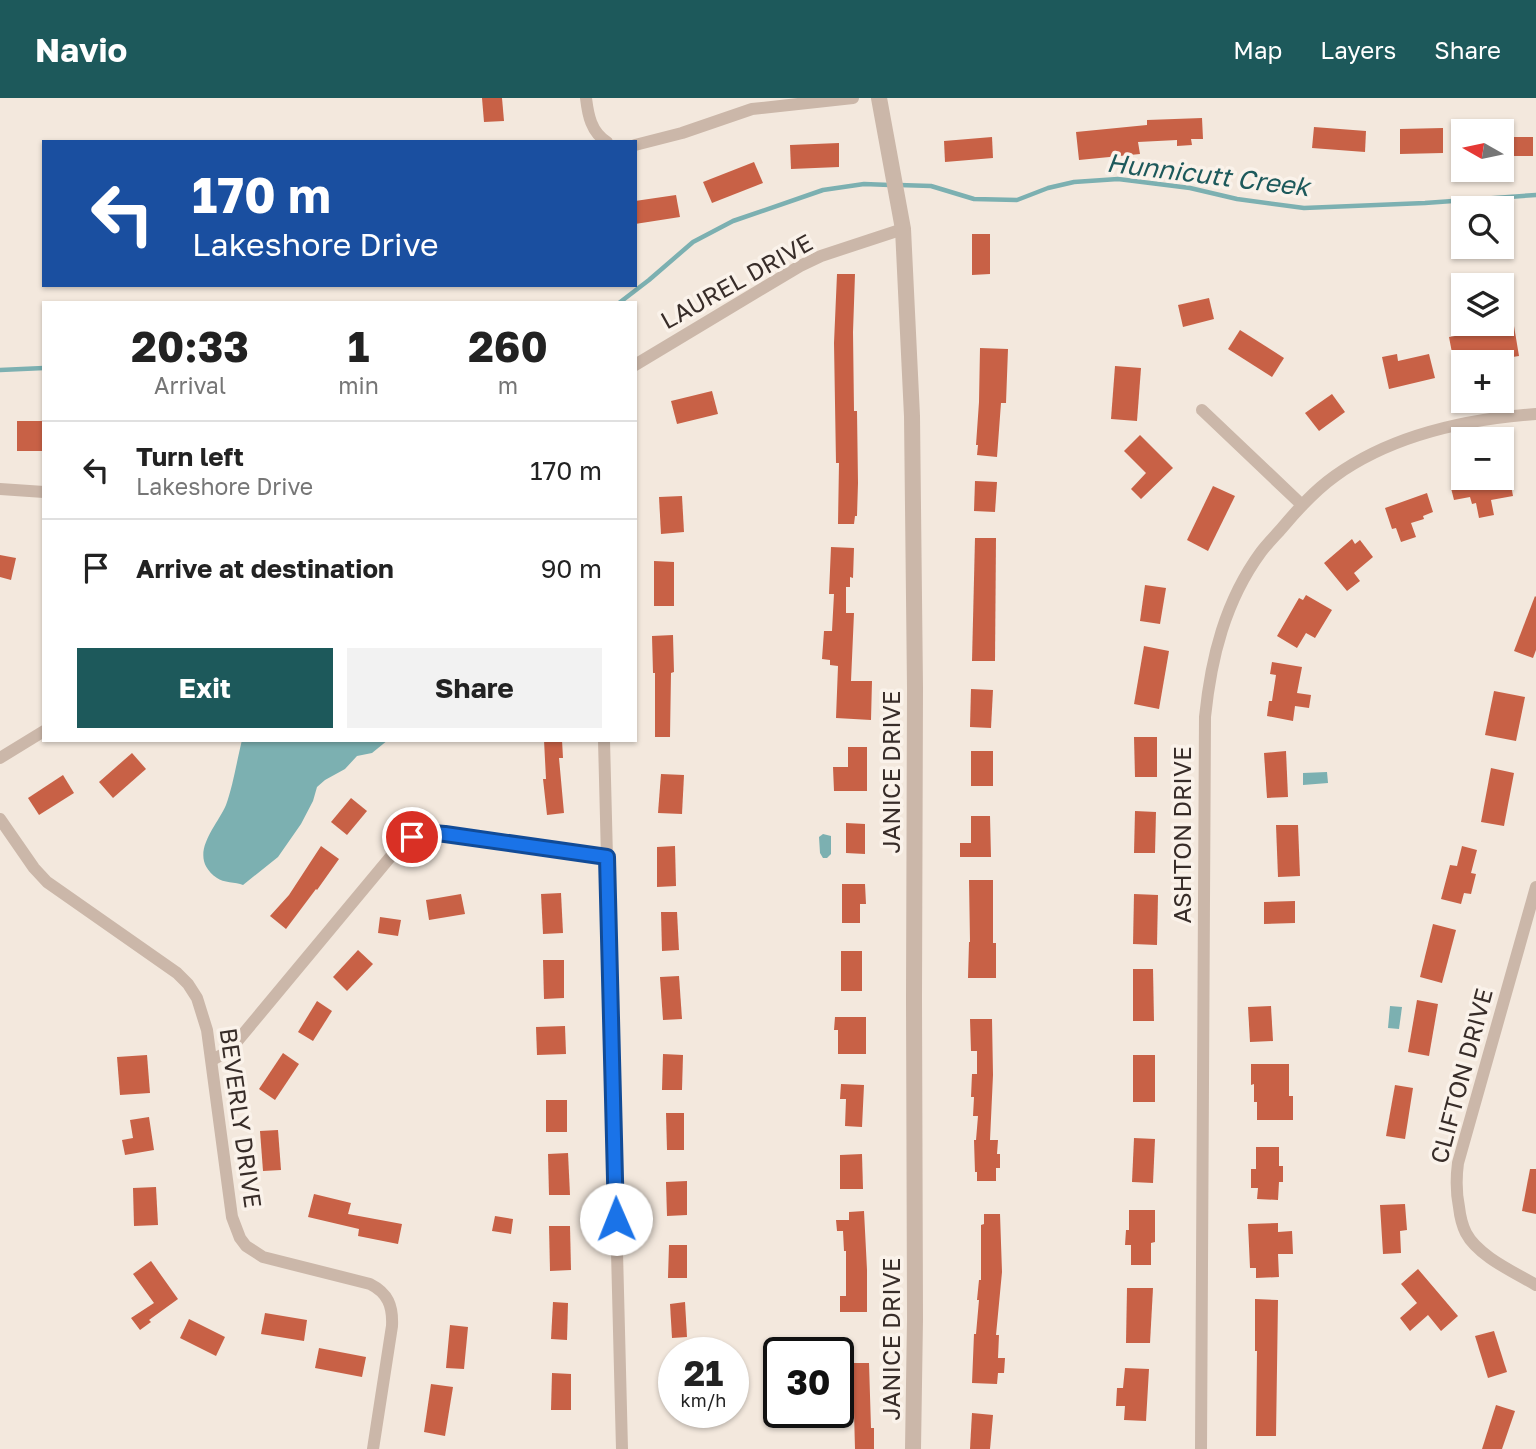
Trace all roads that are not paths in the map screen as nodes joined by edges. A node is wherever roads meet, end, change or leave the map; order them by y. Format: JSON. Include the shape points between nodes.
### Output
{"nodes":[{"id":1,"x":586,"y":98,"type":"edge"},
{"id":2,"x":853,"y":98,"type":"edge"},
{"id":3,"x":879,"y":98,"type":"edge"},
{"id":4,"x":603,"y":140,"type":"edge"},
{"id":5,"x":637,"y":144,"type":"edge"},
{"id":6,"x":903,"y":229,"type":"junction"},
{"id":7,"x":637,"y":364,"type":"edge"},
{"id":8,"x":1202,"y":410,"type":"dead end"},
{"id":9,"x":1536,"y":414,"type":"edge"},
{"id":10,"x":0,"y":489,"type":"edge"},
{"id":11,"x":42,"y":492,"type":"edge"},
{"id":12,"x":1302,"y":505,"type":"junction"},
{"id":13,"x":42,"y":732,"type":"edge"},
{"id":14,"x":604,"y":742,"type":"edge"},
{"id":15,"x":0,"y":758,"type":"edge"},
{"id":16,"x":0,"y":819,"type":"edge"},
{"id":17,"x":607,"y":857,"type":"junction"},
{"id":18,"x":1536,"y":887,"type":"edge"},
{"id":19,"x":212,"y":1060,"type":"junction"},
{"id":20,"x":1536,"y":1285,"type":"edge"},
{"id":21,"x":373,"y":1449,"type":"edge"},
{"id":22,"x":622,"y":1449,"type":"edge"},
{"id":23,"x":914,"y":1449,"type":"edge"},
{"id":24,"x":1201,"y":1449,"type":"edge"}],
"edges":[{"from":1,"to":4,"type":"street","via":[[588,115]]},
{"from":2,"to":5,"type":"street","via":[[752,109]]},
{"from":3,"to":6,"type":"street","name":"JANICE DRIVE"},
{"from":6,"to":7,"type":"street","name":"LAUREL DRIVE","via":[[800,266]]},
{"from":6,"to":23,"type":"street","name":"JANICE DRIVE","via":[[912,416],[915,646]]},
{"from":8,"to":12,"type":"street"},
{"from":9,"to":12,"type":"street","name":"ASHTON DRIVE","via":[[1436,430],[1393,445],[1335,476]]},
{"from":10,"to":11,"type":"street"},
{"from":12,"to":24,"type":"street","name":"ASHTON DRIVE","via":[[1261,552],[1228,609],[1208,685]]},
{"from":13,"to":15,"type":"street"},
{"from":14,"to":17,"type":"street"},
{"from":16,"to":19,"type":"street","name":"BEVERLY DRIVE","via":[[47,882],[188,984],[203,1013]]},
{"from":17,"to":19,"type":"street","via":[[445,834],[412,837],[397,849],[229,1051]]},
{"from":17,"to":22,"type":"street"},
{"from":18,"to":20,"type":"street","name":"CLIFTON DRIVE","via":[[1456,1179],[1460,1214],[1471,1241]]},
{"from":19,"to":21,"type":"street","name":"BEVERLY DRIVE","via":[[232,1217],[240,1238],[263,1257],[370,1284],[390,1303],[392,1326]]}]}
